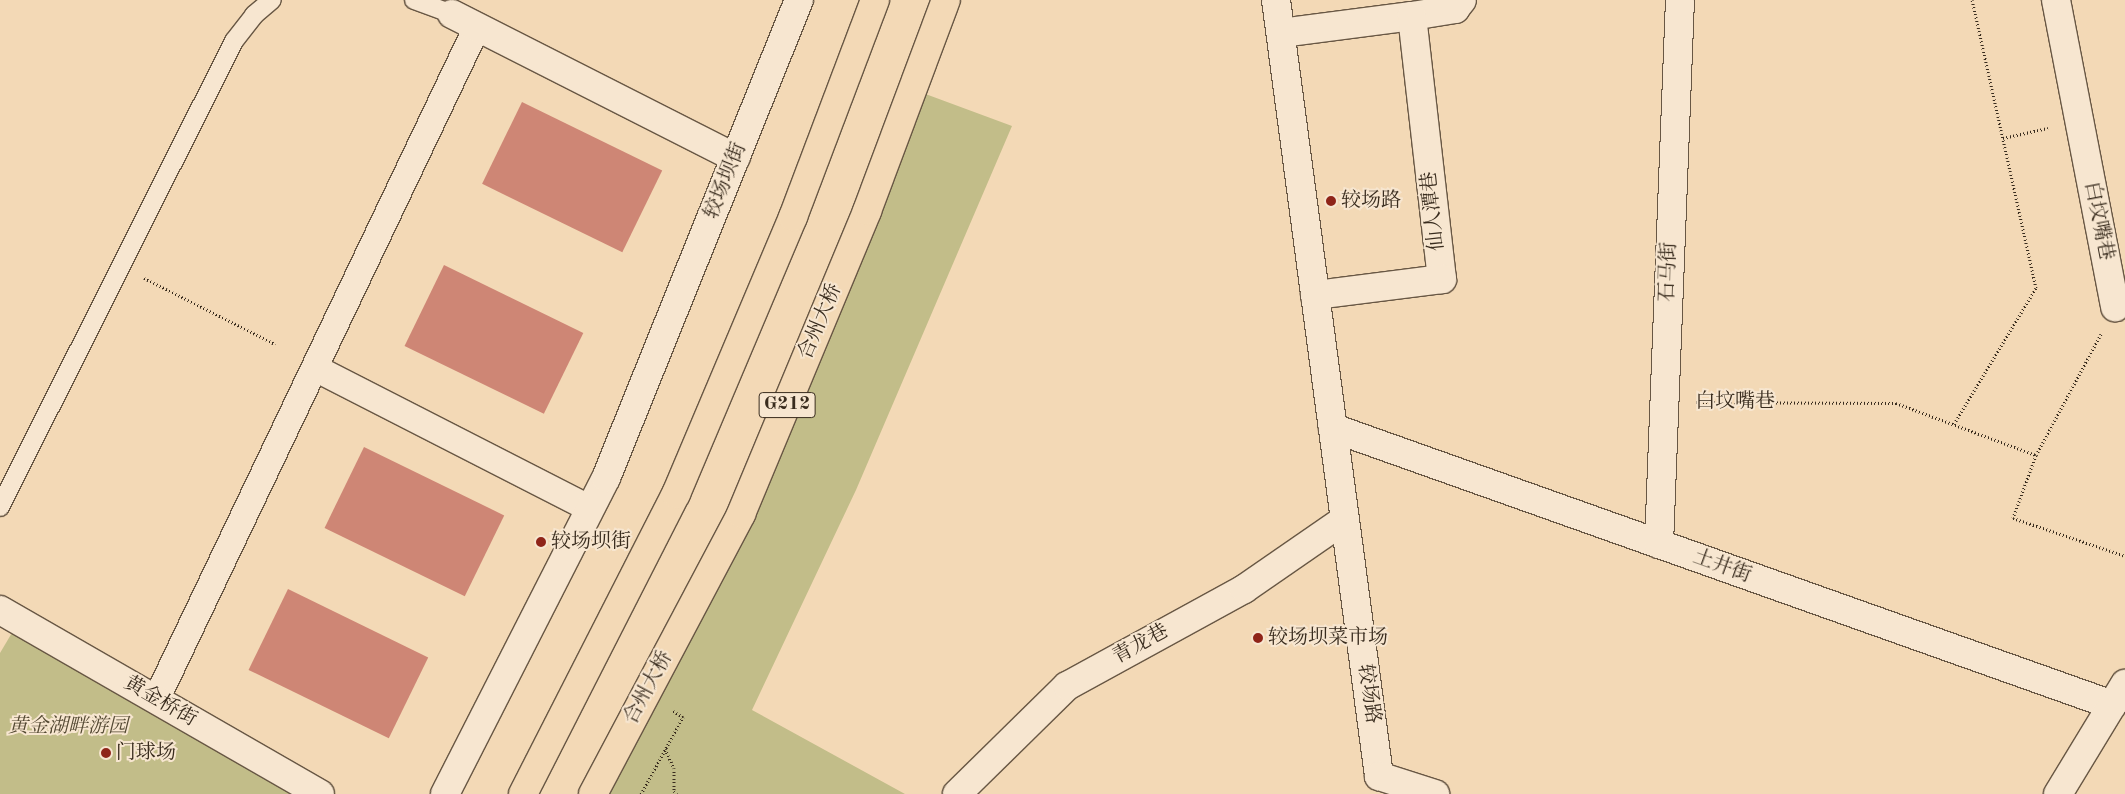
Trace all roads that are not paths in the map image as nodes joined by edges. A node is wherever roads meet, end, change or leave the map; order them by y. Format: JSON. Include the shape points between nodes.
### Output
{"nodes":[{"id":1,"x":272,"y":0,"type":"edge"},
{"id":2,"x":414,"y":0,"type":"edge"},
{"id":3,"x":799,"y":0,"type":"edge"},
{"id":4,"x":875,"y":0,"type":"edge"},
{"id":5,"x":946,"y":0,"type":"edge"},
{"id":6,"x":1276,"y":0,"type":"edge"},
{"id":7,"x":1462,"y":0,"type":"edge"},
{"id":8,"x":1680,"y":0,"type":"edge"},
{"id":9,"x":2056,"y":0,"type":"edge"},
{"id":10,"x":452,"y":14,"type":"joint"},
{"id":11,"x":1412,"y":16,"type":"junction"},
{"id":12,"x":478,"y":27,"type":"junction"},
{"id":13,"x":1281,"y":33,"type":"junction"},
{"id":14,"x":736,"y":158,"type":"junction"},
{"id":15,"x":1315,"y":295,"type":"junction"},
{"id":16,"x":2115,"y":307,"type":"road end"},
{"id":17,"x":315,"y":368,"type":"junction"},
{"id":18,"x":1333,"y":428,"type":"junction"},
{"id":19,"x":0,"y":507,"type":"edge"},
{"id":20,"x":590,"y":509,"type":"junction"},
{"id":21,"x":1344,"y":520,"type":"junction"},
{"id":22,"x":1659,"y":544,"type":"junction"},
{"id":23,"x":0,"y":610,"type":"edge"},
{"id":24,"x":2119,"y":694,"type":"edge"},
{"id":25,"x":156,"y":700,"type":"junction"},
{"id":26,"x":1380,"y":785,"type":"edge"},
{"id":27,"x":320,"y":794,"type":"edge"},
{"id":28,"x":445,"y":794,"type":"edge"},
{"id":29,"x":523,"y":794,"type":"edge"},
{"id":30,"x":593,"y":794,"type":"edge"},
{"id":31,"x":957,"y":794,"type":"edge"},
{"id":32,"x":1434,"y":794,"type":"edge"},
{"id":33,"x":2058,"y":794,"type":"edge"}],
"edges":[{"from":1,"to":19,"type":"lane","via":[[254,15],[234,41]]},
{"from":2,"to":10,"type":"lane"},
{"from":3,"to":14,"type":"street","name":"较场坝街"},
{"from":4,"to":29,"type":"highway","via":[[793,218],[676,494]]},
{"from":5,"to":30,"type":"highway","name":"合州大桥","number":"G212","via":[[868,212],[741,514]]},
{"from":6,"to":13,"type":"street","name":"较场路"},
{"from":7,"to":11,"type":"street","via":[[1455,9]]},
{"from":8,"to":22,"type":"street","name":"石马街"},
{"from":9,"to":16,"type":"street","name":"白坟嘴巷"},
{"from":10,"to":12,"type":"street"},
{"from":11,"to":13,"type":"street"},
{"from":11,"to":15,"type":"street","name":"仙人潭巷","via":[[1442,279]]},
{"from":12,"to":14,"type":"street"},
{"from":12,"to":17,"type":"street"},
{"from":13,"to":15,"type":"street","name":"较场路"},
{"from":14,"to":20,"type":"street","name":"较场坝街","via":[[606,478]]},
{"from":15,"to":18,"type":"street","name":"较场路"},
{"from":17,"to":20,"type":"street"},
{"from":17,"to":25,"type":"street"},
{"from":18,"to":21,"type":"street","name":"较场路"},
{"from":18,"to":22,"type":"street","name":"土井街"},
{"from":20,"to":28,"type":"street","name":"较场坝街"},
{"from":21,"to":26,"type":"street","name":"较场路"},
{"from":21,"to":31,"type":"street","name":"青龙巷","via":[[1244,589],[1067,686]]},
{"from":22,"to":24,"type":"street","name":"土井街"},
{"from":23,"to":25,"type":"street","name":"黄金桥街"},
{"from":24,"to":33,"type":"street"},
{"from":25,"to":27,"type":"street","name":"黄金桥街"},
{"from":26,"to":32,"type":"street"}]}
